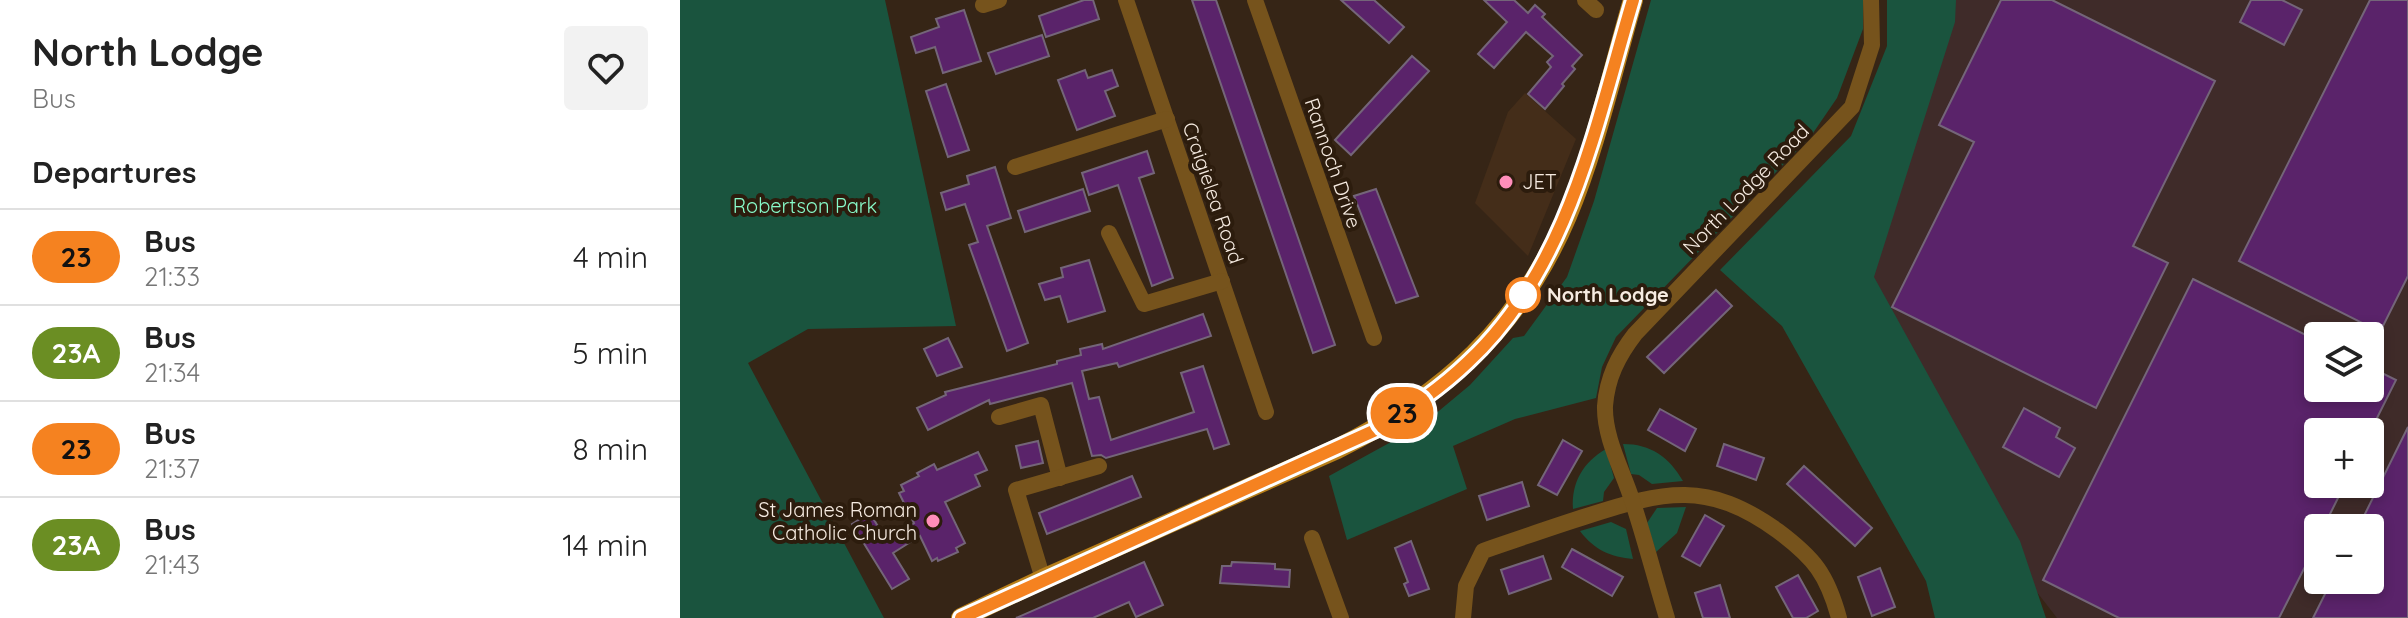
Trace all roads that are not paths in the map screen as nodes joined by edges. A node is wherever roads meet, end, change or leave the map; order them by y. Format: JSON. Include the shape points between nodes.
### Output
{"nodes":[{"id":1,"x":1126,"y":0,"type":"edge"},
{"id":2,"x":1255,"y":0,"type":"edge"},
{"id":3,"x":1633,"y":0,"type":"edge"},
{"id":4,"x":1871,"y":0,"type":"edge"},
{"id":5,"x":1167,"y":119,"type":"junction"},
{"id":6,"x":1015,"y":167,"type":"dead end"},
{"id":7,"x":1109,"y":233,"type":"dead end"},
{"id":8,"x":1222,"y":281,"type":"junction"},
{"id":9,"x":1374,"y":338,"type":"dead end"},
{"id":10,"x":1266,"y":412,"type":"dead end"},
{"id":11,"x":999,"y":417,"type":"dead end"},
{"id":12,"x":1099,"y":466,"type":"dead end"},
{"id":13,"x":1060,"y":478,"type":"junction"},
{"id":14,"x":1632,"y":501,"type":"junction"},
{"id":15,"x":1312,"y":538,"type":"dead end"},
{"id":16,"x":1043,"y":579,"type":"junction"},
{"id":17,"x":961,"y":618,"type":"edge"},
{"id":18,"x":1341,"y":618,"type":"edge"},
{"id":19,"x":1463,"y":618,"type":"edge"},
{"id":20,"x":1667,"y":618,"type":"edge"},
{"id":21,"x":1839,"y":618,"type":"edge"}],
"edges":[{"from":1,"to":5,"type":"street","name":"Craigielea Road"},
{"from":2,"to":9,"type":"street","name":"Rannoch Drive"},
{"from":3,"to":16,"type":"main road","via":[[1581,177],[1557,237],[1507,318],[1469,361],[1380,428]]},
{"from":4,"to":14,"type":"street","name":"North Lodge Road","via":[[1872,45],[1852,107],[1620,354],[1605,406],[1607,429]]},
{"from":5,"to":6,"type":"street","name":"Craigielea Road"},
{"from":5,"to":8,"type":"street","name":"Craigielea Road"},
{"from":7,"to":8,"type":"street","name":"Craigielea Road","via":[[1144,304]]},
{"from":8,"to":10,"type":"street","name":"Craigielea Road"},
{"from":11,"to":13,"type":"street","via":[[1041,405]]},
{"from":12,"to":13,"type":"street"},
{"from":13,"to":16,"type":"street","via":[[1016,490]]},
{"from":14,"to":19,"type":"street","via":[[1483,551],[1466,586]]},
{"from":14,"to":20,"type":"street","name":"North Lodge Road"},
{"from":14,"to":21,"type":"street","via":[[1697,495],[1749,512],[1820,568]]},
{"from":15,"to":18,"type":"street"},
{"from":16,"to":17,"type":"main road"}]}
